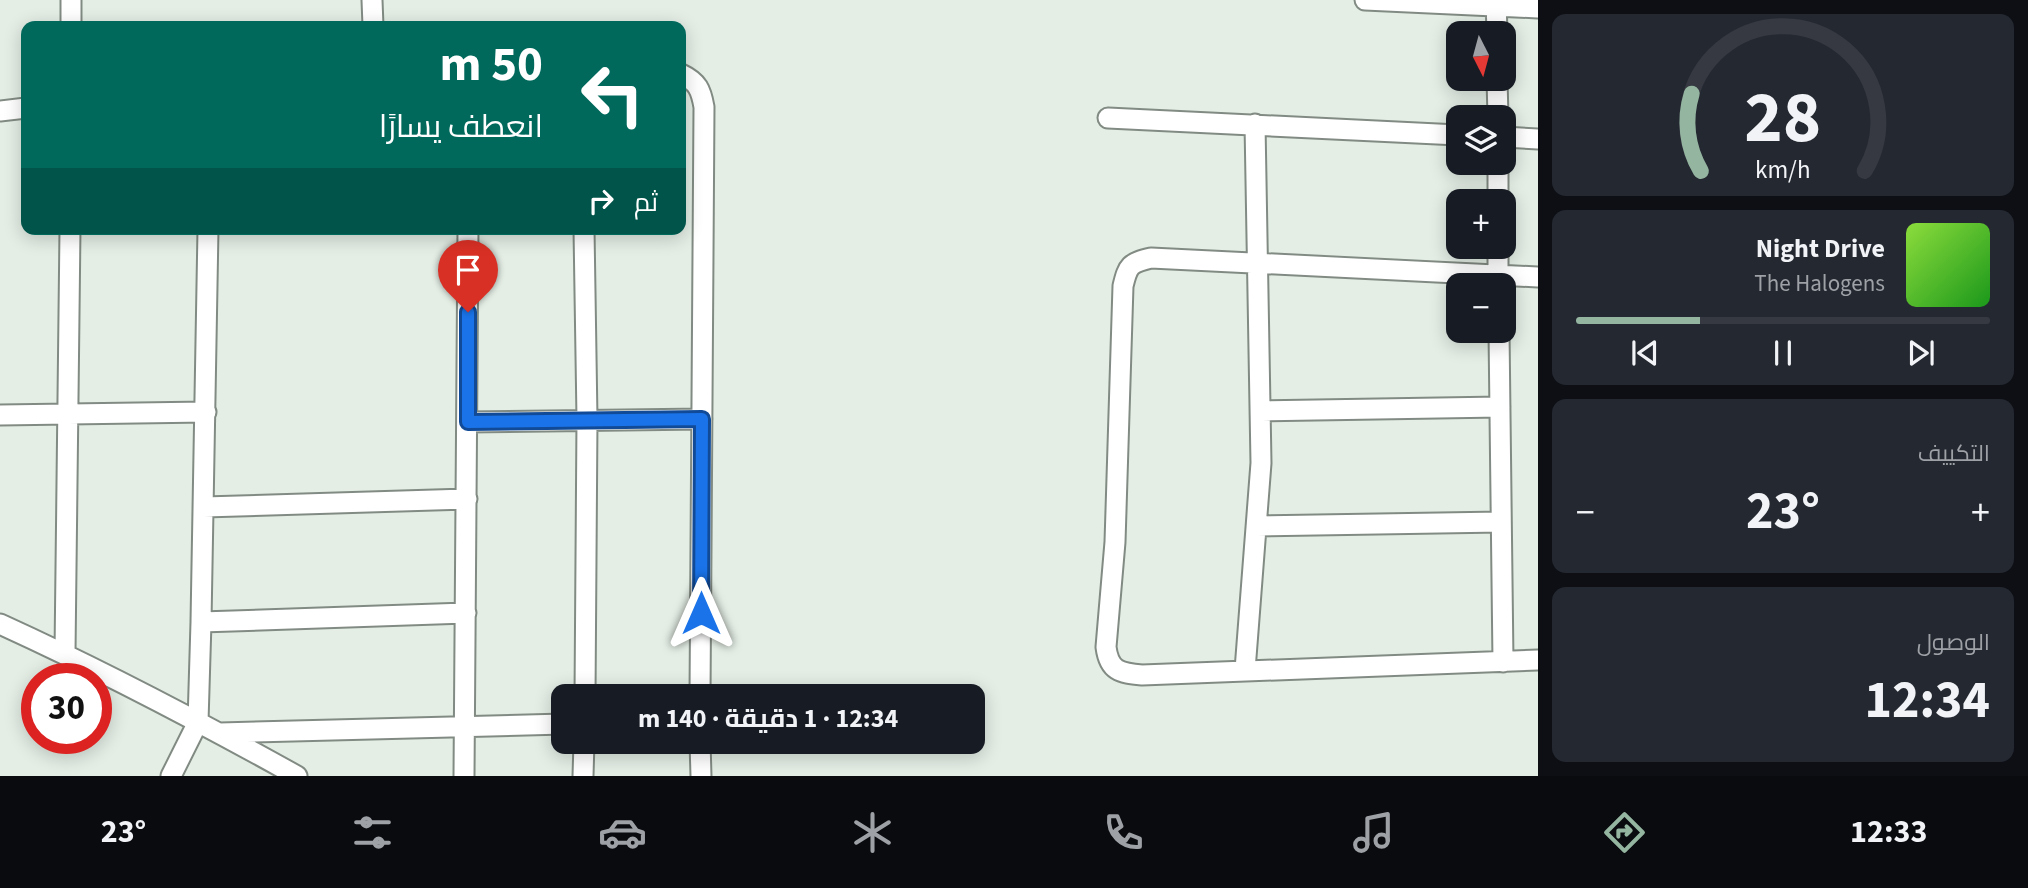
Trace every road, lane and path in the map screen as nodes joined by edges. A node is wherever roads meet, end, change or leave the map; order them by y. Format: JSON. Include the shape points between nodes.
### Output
{"nodes":[{"id":1,"x":71,"y":0,"type":"edge"},
{"id":2,"x":372,"y":0,"type":"edge"},
{"id":3,"x":1365,"y":0,"type":"edge"},
{"id":4,"x":1496,"y":3,"type":"edge"},
{"id":5,"x":1538,"y":8,"type":"edge"},
{"id":6,"x":71,"y":21,"type":"edge"},
{"id":7,"x":373,"y":21,"type":"edge"},
{"id":8,"x":1497,"y":21,"type":"edge"},
{"id":9,"x":686,"y":76,"type":"edge"},
{"id":10,"x":21,"y":108,"type":"edge"},
{"id":11,"x":0,"y":110,"type":"edge"},
{"id":12,"x":1108,"y":118,"type":"dead end"},
{"id":13,"x":1255,"y":124,"type":"junction"},
{"id":14,"x":1446,"y":134,"type":"edge"},
{"id":15,"x":1516,"y":138,"type":"edge"},
{"id":16,"x":1538,"y":139,"type":"edge"},
{"id":17,"x":71,"y":235,"type":"edge"},
{"id":18,"x":208,"y":235,"type":"edge"},
{"id":19,"x":468,"y":235,"type":"edge"},
{"id":20,"x":584,"y":235,"type":"edge"},
{"id":21,"x":1259,"y":265,"type":"junction"},
{"id":22,"x":1446,"y":277,"type":"edge"},
{"id":23,"x":1538,"y":277,"type":"edge"},
{"id":24,"x":1516,"y":279,"type":"edge"},
{"id":25,"x":1499,"y":343,"type":"edge"},
{"id":26,"x":1500,"y":407,"type":"junction"},
{"id":27,"x":1262,"y":411,"type":"junction"},
{"id":28,"x":206,"y":412,"type":"junction"},
{"id":29,"x":0,"y":415,"type":"edge"},
{"id":30,"x":69,"y":415,"type":"junction"},
{"id":31,"x":587,"y":419,"type":"junction"},
{"id":32,"x":702,"y":419,"type":"junction"},
{"id":33,"x":468,"y":422,"type":"junction"},
{"id":34,"x":467,"y":499,"type":"junction"},
{"id":35,"x":204,"y":507,"type":"junction"},
{"id":36,"x":1501,"y":522,"type":"junction"},
{"id":37,"x":1257,"y":526,"type":"junction"},
{"id":38,"x":466,"y":613,"type":"junction"},
{"id":39,"x":201,"y":622,"type":"junction"},
{"id":40,"x":0,"y":624,"type":"edge"},
{"id":41,"x":65,"y":653,"type":"junction"},
{"id":42,"x":1538,"y":660,"type":"edge"},
{"id":43,"x":1503,"y":662,"type":"junction"},
{"id":44,"x":1245,"y":670,"type":"junction"},
{"id":45,"x":584,"y":684,"type":"edge"},
{"id":46,"x":700,"y":684,"type":"edge"},
{"id":47,"x":198,"y":722,"type":"junction"},
{"id":48,"x":551,"y":724,"type":"edge"},
{"id":49,"x":464,"y":727,"type":"junction"},
{"id":50,"x":220,"y":733,"type":"junction"},
{"id":51,"x":584,"y":754,"type":"edge"},
{"id":52,"x":700,"y":754,"type":"edge"},
{"id":53,"x":171,"y":776,"type":"edge"},
{"id":54,"x":297,"y":776,"type":"edge"},
{"id":55,"x":464,"y":776,"type":"edge"},
{"id":56,"x":583,"y":776,"type":"edge"},
{"id":57,"x":701,"y":776,"type":"edge"}],
"edges":[{"from":1,"to":6,"type":"street"},
{"from":2,"to":7,"type":"street"},
{"from":3,"to":4,"type":"street"},
{"from":4,"to":5,"type":"street"},
{"from":4,"to":8,"type":"street"},
{"from":9,"to":32,"type":"street","via":[[701,89],[704,107]]},
{"from":10,"to":11,"type":"street"},
{"from":12,"to":13,"type":"street"},
{"from":13,"to":14,"type":"street"},
{"from":13,"to":21,"type":"street"},
{"from":15,"to":16,"type":"street"},
{"from":17,"to":30,"type":"street"},
{"from":18,"to":28,"type":"street"},
{"from":19,"to":33,"type":"street"},
{"from":20,"to":31,"type":"street"},
{"from":21,"to":22,"type":"street"},
{"from":21,"to":27,"type":"street"},
{"from":21,"to":44,"type":"street","via":[[1150,258],[1133,262],[1127,270],[1106,647],[1108,659],[1127,674]]},
{"from":23,"to":24,"type":"street"},
{"from":25,"to":26,"type":"street"},
{"from":26,"to":27,"type":"street"},
{"from":26,"to":36,"type":"street"},
{"from":27,"to":37,"type":"street"},
{"from":28,"to":30,"type":"street"},
{"from":28,"to":35,"type":"street"},
{"from":29,"to":30,"type":"street"},
{"from":30,"to":41,"type":"street"},
{"from":31,"to":32,"type":"street"},
{"from":31,"to":33,"type":"street"},
{"from":31,"to":45,"type":"street"},
{"from":32,"to":46,"type":"street"},
{"from":33,"to":34,"type":"street"},
{"from":34,"to":35,"type":"street"},
{"from":34,"to":38,"type":"street"},
{"from":35,"to":39,"type":"street"},
{"from":36,"to":37,"type":"street"},
{"from":36,"to":43,"type":"street"},
{"from":37,"to":44,"type":"street"},
{"from":38,"to":39,"type":"street"},
{"from":38,"to":49,"type":"street"},
{"from":39,"to":47,"type":"street"},
{"from":40,"to":41,"type":"street"},
{"from":41,"to":47,"type":"street"},
{"from":42,"to":43,"type":"street"},
{"from":43,"to":44,"type":"street"},
{"from":47,"to":50,"type":"street"},
{"from":47,"to":53,"type":"street"},
{"from":48,"to":49,"type":"street"},
{"from":49,"to":50,"type":"street"},
{"from":49,"to":55,"type":"street"},
{"from":50,"to":54,"type":"street"},
{"from":51,"to":56,"type":"street"},
{"from":52,"to":57,"type":"street"}]}
